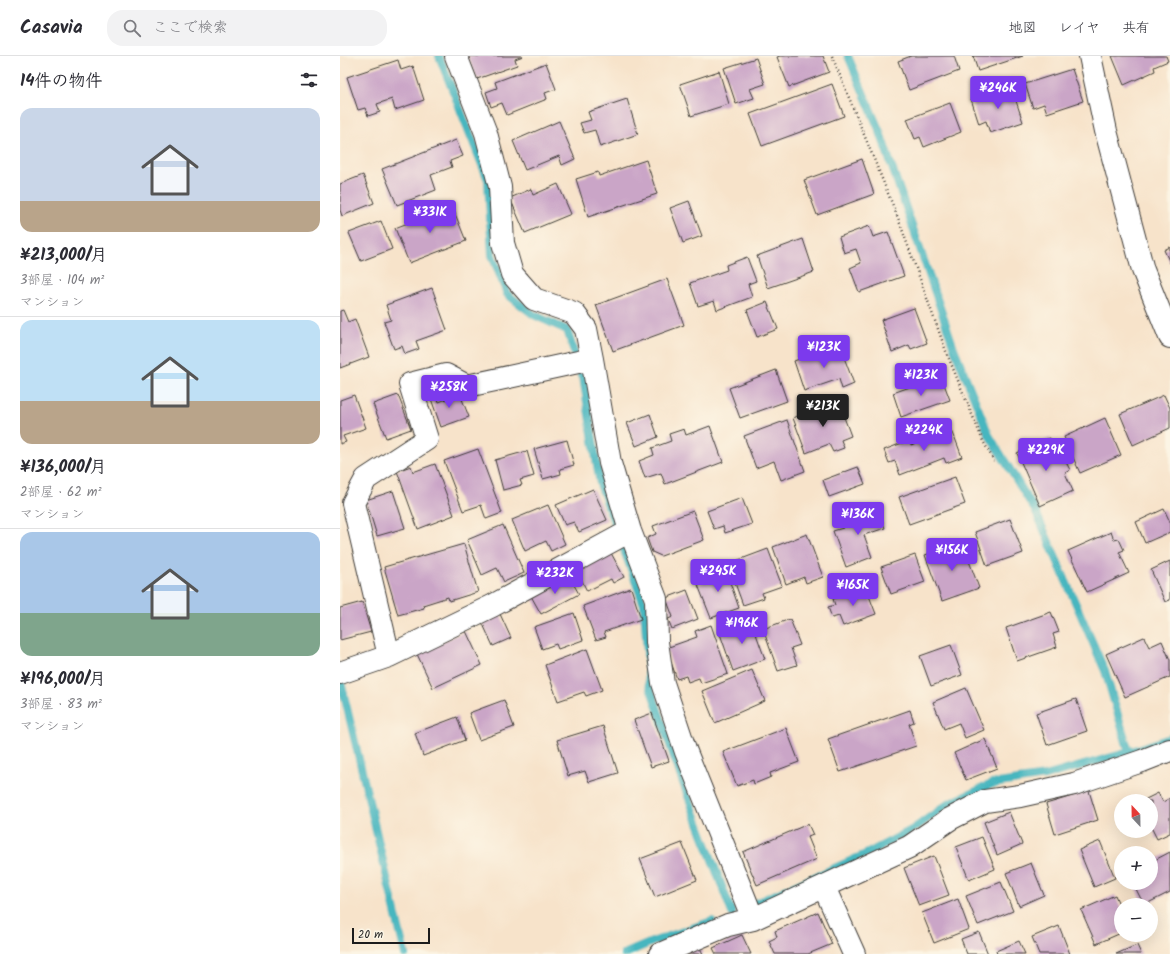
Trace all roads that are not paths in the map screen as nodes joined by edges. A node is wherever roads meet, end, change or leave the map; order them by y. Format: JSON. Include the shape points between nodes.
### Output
{"nodes":[{"id":1,"x":456,"y":56,"type":"edge"},
{"id":2,"x":1090,"y":56,"type":"edge"},
{"id":3,"x":1170,"y":337,"type":"edge"},
{"id":4,"x":592,"y":359,"type":"junction"},
{"id":5,"x":621,"y":536,"type":"junction"},
{"id":6,"x":389,"y":656,"type":"junction"},
{"id":7,"x":343,"y":672,"type":"edge"},
{"id":8,"x":1170,"y":750,"type":"edge"},
{"id":9,"x":824,"y":887,"type":"junction"},
{"id":10,"x":753,"y":919,"type":"junction"},
{"id":11,"x":660,"y":954,"type":"edge"},
{"id":12,"x":854,"y":954,"type":"edge"}],
"edges":[{"from":1,"to":4,"type":"street","via":[[486,133],[500,187],[503,242],[512,274],[534,299],[574,313],[586,329]]},
{"from":2,"to":3,"type":"street","via":[[1106,132],[1143,270]]},
{"from":4,"to":5,"type":"street"},
{"from":4,"to":6,"type":"street","via":[[467,386],[446,375],[410,384],[427,439],[366,479],[353,503]]},
{"from":5,"to":6,"type":"street","via":[[492,606]]},
{"from":5,"to":10,"type":"street","via":[[656,599],[657,642],[663,683],[686,752]]},
{"from":6,"to":7,"type":"street"},
{"from":8,"to":9,"type":"street","via":[[1074,784],[985,801],[950,819],[909,847]]},
{"from":9,"to":10,"type":"street"},
{"from":9,"to":12,"type":"street"},
{"from":10,"to":11,"type":"street","via":[[728,925]]}]}
